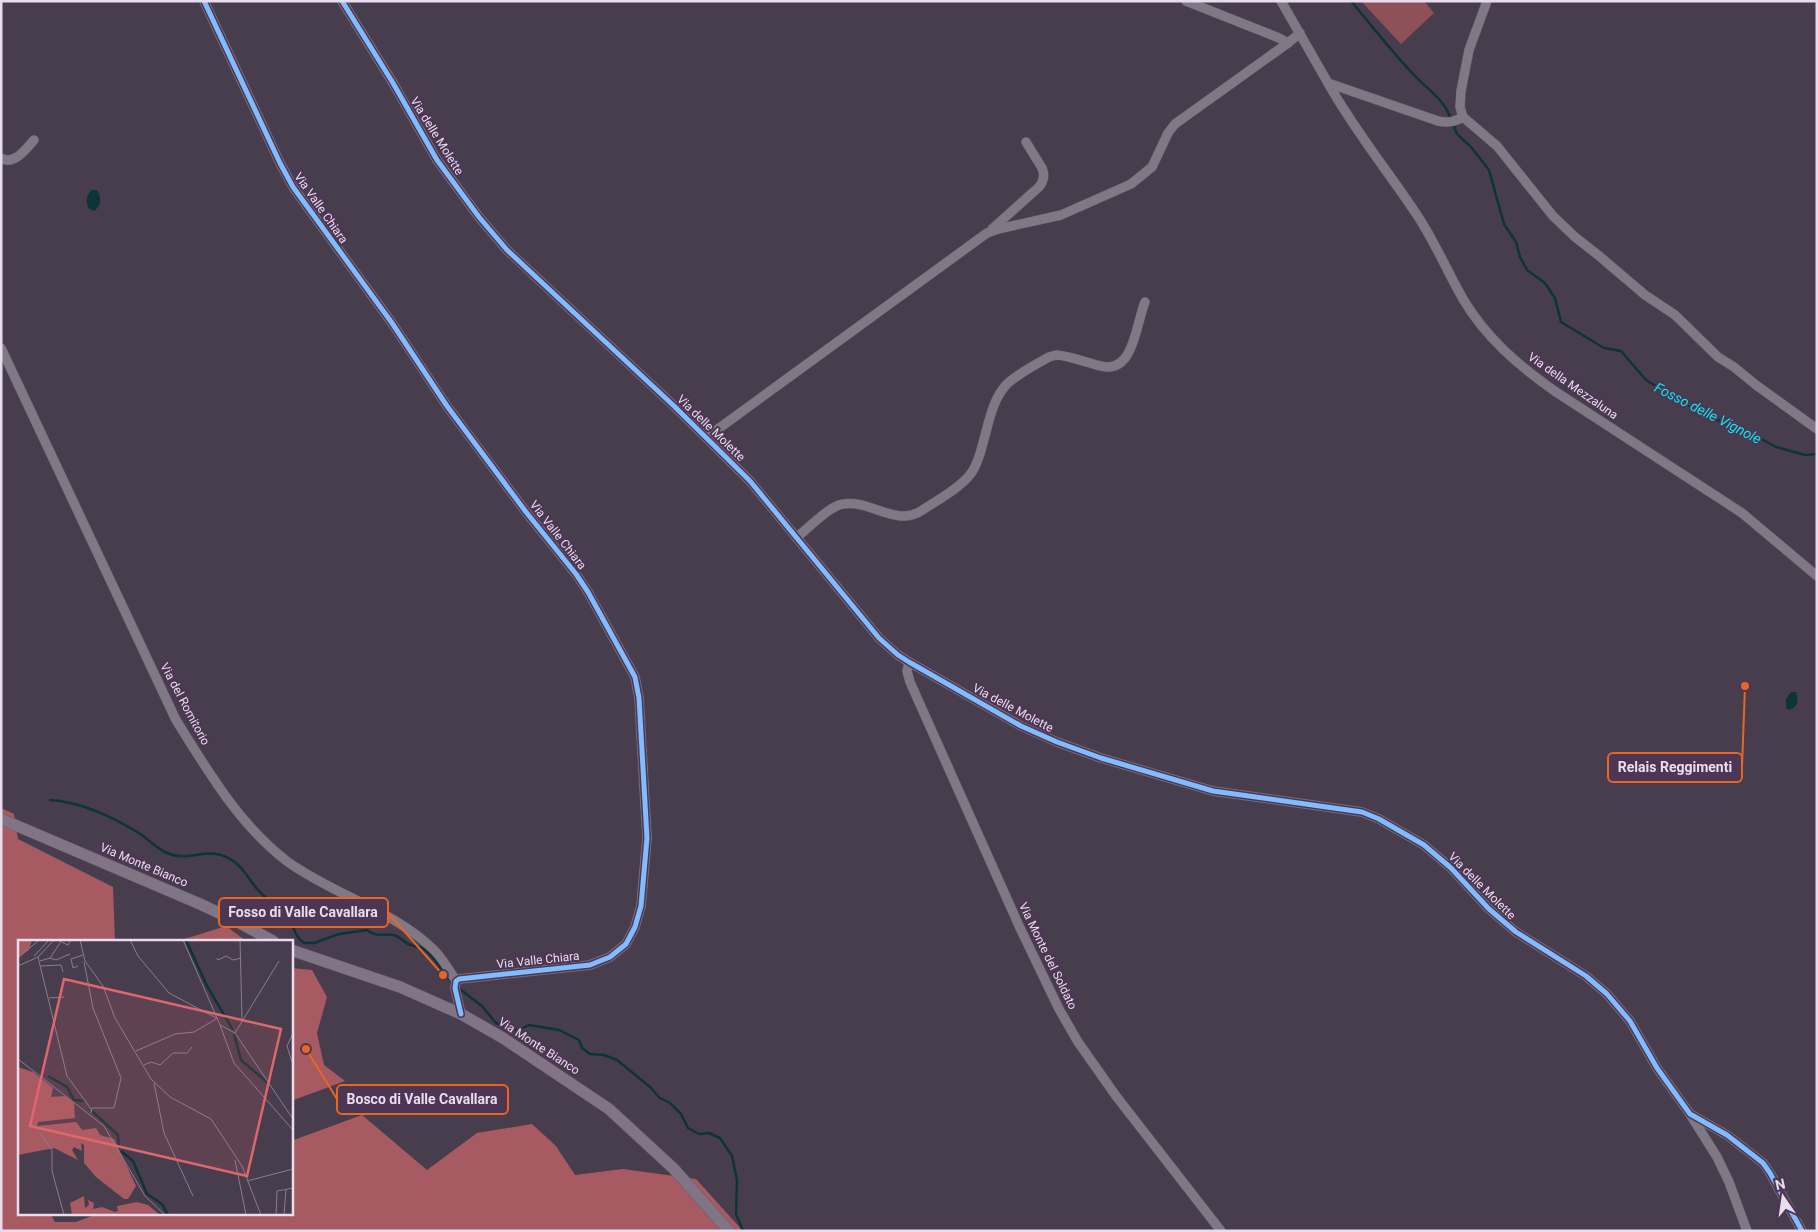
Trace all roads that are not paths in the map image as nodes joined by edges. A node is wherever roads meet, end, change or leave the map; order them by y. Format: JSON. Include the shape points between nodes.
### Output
{"nodes":[{"id":1,"x":204,"y":1,"type":"edge"},
{"id":2,"x":342,"y":1,"type":"edge"},
{"id":3,"x":1186,"y":1,"type":"edge"},
{"id":4,"x":1280,"y":1,"type":"edge"},
{"id":5,"x":1487,"y":1,"type":"edge"},
{"id":6,"x":1298,"y":29,"type":"junction"},
{"id":7,"x":1288,"y":43,"type":"junction"},
{"id":8,"x":1328,"y":83,"type":"junction"},
{"id":9,"x":1463,"y":117,"type":"junction"},
{"id":10,"x":34,"y":140,"type":"dead end"},
{"id":11,"x":1026,"y":142,"type":"dead end"},
{"id":12,"x":1,"y":158,"type":"edge"},
{"id":13,"x":982,"y":237,"type":"junction"},
{"id":14,"x":1145,"y":302,"type":"dead end"},
{"id":15,"x":1,"y":348,"type":"edge"},
{"id":16,"x":1817,"y":429,"type":"edge"},
{"id":17,"x":707,"y":438,"type":"junction"},
{"id":18,"x":797,"y":537,"type":"junction"},
{"id":19,"x":1817,"y":576,"type":"edge"},
{"id":20,"x":909,"y":662,"type":"junction"},
{"id":21,"x":1,"y":819,"type":"edge"},
{"id":22,"x":271,"y":940,"type":"edge"},
{"id":23,"x":292,"y":950,"type":"edge"},
{"id":24,"x":456,"y":981,"type":"junction"},
{"id":25,"x":461,"y":1014,"type":"junction"},
{"id":26,"x":1690,"y":1114,"type":"junction"},
{"id":27,"x":729,"y":1231,"type":"edge"},
{"id":28,"x":1221,"y":1231,"type":"edge"},
{"id":29,"x":1747,"y":1231,"type":"edge"},
{"id":30,"x":1802,"y":1231,"type":"edge"}],
"edges":[{"from":1,"to":24,"type":"street","name":"Via Valle Chiara","via":[[293,187],[458,422],[576,574],[599,610],[638,688],[647,838],[640,906],[626,944],[605,960],[590,965],[463,977]]},
{"from":2,"to":17,"type":"street","name":"Via delle Molette","via":[[437,160],[479,217],[535,278]]},
{"from":3,"to":7,"type":"street"},
{"from":4,"to":6,"type":"street","name":"Via della Mezzaluna"},
{"from":5,"to":9,"type":"street","via":[[1469,50],[1461,91]]},
{"from":6,"to":7,"type":"street"},
{"from":6,"to":8,"type":"street","name":"Via della Mezzaluna"},
{"from":7,"to":13,"type":"street","via":[[1175,124],[1152,167],[1131,184],[1066,213],[998,229]]},
{"from":8,"to":9,"type":"street","via":[[1438,121],[1455,121]]},
{"from":8,"to":19,"type":"street","name":"Via della Mezzaluna","via":[[1418,217],[1464,300],[1496,343],[1526,371],[1556,392],[1742,513]]},
{"from":9,"to":16,"type":"street","via":[[1497,146],[1553,216],[1575,237],[1676,316],[1718,357]]},
{"from":10,"to":12,"type":"street","via":[[14,159],[7,161]]},
{"from":11,"to":13,"type":"street","via":[[1042,168],[1042,184]]},
{"from":13,"to":17,"type":"street"},
{"from":14,"to":18,"type":"street","via":[[1129,353],[1119,364],[1106,368],[1056,355],[1007,384],[995,405],[973,471],[934,502],[906,516],[843,504]]},
{"from":15,"to":24,"type":"street","name":"Via del Romitorio","via":[[176,720],[232,806],[289,862],[416,935],[440,957]]},
{"from":17,"to":18,"type":"street","name":"Via delle Molette","via":[[759,490]]},
{"from":18,"to":20,"type":"street","name":"Via delle Molette","via":[[878,638]]},
{"from":20,"to":26,"type":"street","name":"Via delle Molette","via":[[1021,726],[1101,758],[1213,791],[1362,812],[1405,832],[1451,868],[1489,909],[1516,932],[1586,976],[1607,994],[1625,1015]]},
{"from":20,"to":28,"type":"street","name":"Via Monte del Soldato","via":[[910,682],[1059,1009],[1116,1096]]},
{"from":21,"to":22,"type":"main road","name":"Via Monte Bianco","via":[[206,906]]},
{"from":23,"to":25,"type":"main road","name":"Via Monte Bianco","via":[[400,987]]},
{"from":24,"to":25,"type":"street","via":[[455,993]]},
{"from":25,"to":27,"type":"main road","name":"Via Monte Bianco","via":[[609,1109],[674,1169]]},
{"from":26,"to":29,"type":"street","via":[[1717,1157]]},
{"from":26,"to":30,"type":"street","name":"Via delle Molette","via":[[1727,1135],[1763,1164]]}]}
